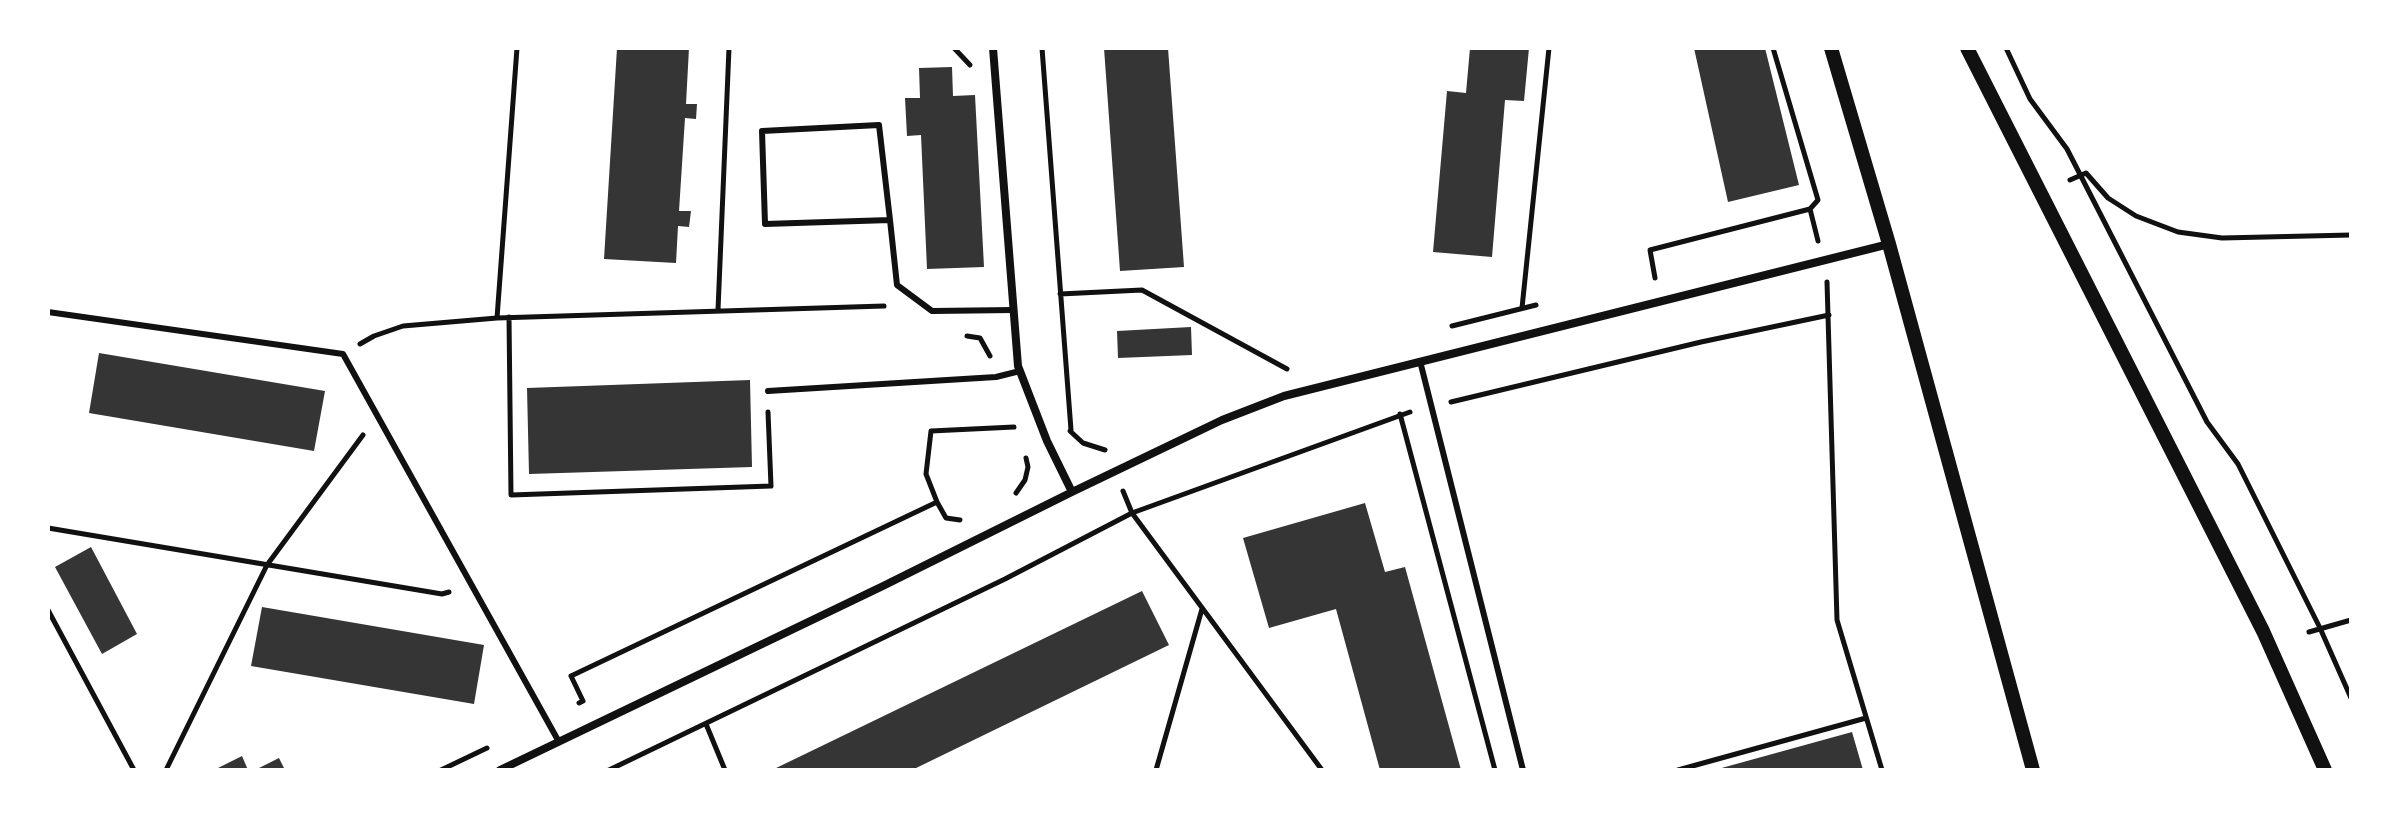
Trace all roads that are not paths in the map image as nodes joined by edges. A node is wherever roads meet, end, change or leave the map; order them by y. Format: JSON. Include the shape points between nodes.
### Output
{"nodes":[{"id":1,"x":993,"y":48,"type":"edge"},
{"id":2,"x":1831,"y":48,"type":"edge"},
{"id":3,"x":1967,"y":48,"type":"edge"},
{"id":4,"x":890,"y":220,"type":"junction"},
{"id":5,"x":1889,"y":244,"type":"junction"},
{"id":6,"x":1014,"y":310,"type":"junction"},
{"id":7,"x":48,"y":312,"type":"edge"},
{"id":8,"x":1420,"y":361,"type":"junction"},
{"id":9,"x":1020,"y":371,"type":"junction"},
{"id":10,"x":768,"y":391,"type":"road end"},
{"id":11,"x":1072,"y":492,"type":"junction"},
{"id":12,"x":559,"y":742,"type":"junction"},
{"id":13,"x":500,"y":770,"type":"edge"},
{"id":14,"x":1523,"y":770,"type":"edge"},
{"id":15,"x":2033,"y":770,"type":"edge"},
{"id":16,"x":2325,"y":770,"type":"edge"}],
"edges":[{"from":1,"to":6,"type":"street"},
{"from":2,"to":5,"type":"street"},
{"from":3,"to":16,"type":"street","via":[[2263,631]]},
{"from":4,"to":4,"type":"lane","via":[[879,125],[762,131],[765,224]]},
{"from":4,"to":6,"type":"lane","via":[[897,285],[932,311]]},
{"from":5,"to":8,"type":"street"},
{"from":5,"to":15,"type":"street"},
{"from":6,"to":9,"type":"street"},
{"from":7,"to":12,"type":"lane","via":[[343,354]]},
{"from":8,"to":11,"type":"street","via":[[1284,396]]},
{"from":8,"to":14,"type":"lane"},
{"from":9,"to":10,"type":"lane","via":[[996,377]]},
{"from":9,"to":11,"type":"street"},
{"from":11,"to":12,"type":"street"},
{"from":12,"to":13,"type":"street"}]}
